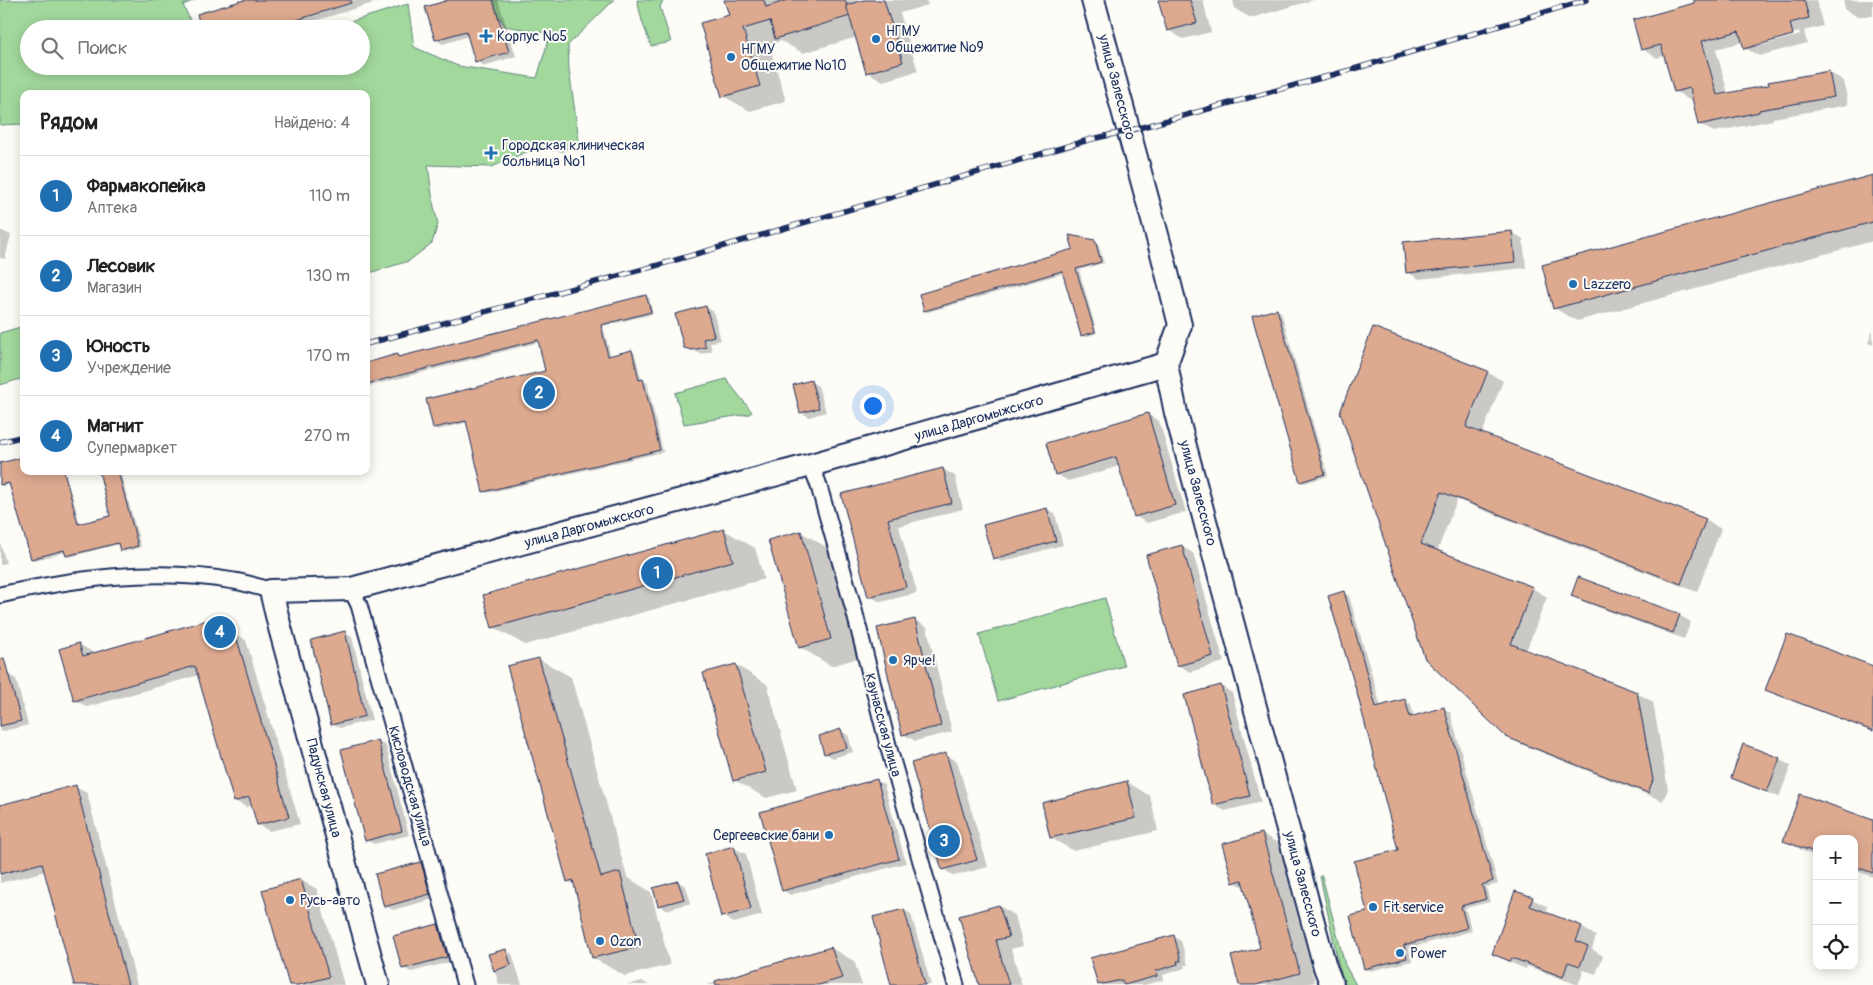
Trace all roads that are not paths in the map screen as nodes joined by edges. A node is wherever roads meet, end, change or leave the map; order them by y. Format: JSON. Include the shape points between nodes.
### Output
{"nodes":[{"id":1,"x":1093,"y":0,"type":"edge"},
{"id":2,"x":1166,"y":364,"type":"junction"},
{"id":3,"x":811,"y":465,"type":"junction"},
{"id":4,"x":351,"y":589,"type":"junction"},
{"id":5,"x":271,"y":591,"type":"junction"},
{"id":6,"x":0,"y":595,"type":"edge"},
{"id":7,"x":378,"y":985,"type":"edge"},
{"id":8,"x":466,"y":985,"type":"edge"},
{"id":9,"x":956,"y":985,"type":"edge"},
{"id":10,"x":1332,"y":985,"type":"edge"}],
"edges":[{"from":1,"to":2,"type":"street","name":"улица Залесского","via":[[1180,325]]},
{"from":2,"to":3,"type":"street","name":"улица Даргомыжского"},
{"from":2,"to":10,"type":"street","name":"улица Залесского"},
{"from":3,"to":4,"type":"street","name":"улица Даргомыжского"},
{"from":3,"to":9,"type":"street","name":"Каунасская улица"},
{"from":4,"to":5,"type":"street","name":"улица Даргомыжского"},
{"from":4,"to":8,"type":"street","name":"Кисловодская улица","via":[[359,605]]},
{"from":5,"to":6,"type":"street","name":"улица Даргомыжского","via":[[236,581],[162,575],[71,582]]},
{"from":5,"to":7,"type":"street","name":"Падунская улица"}]}
